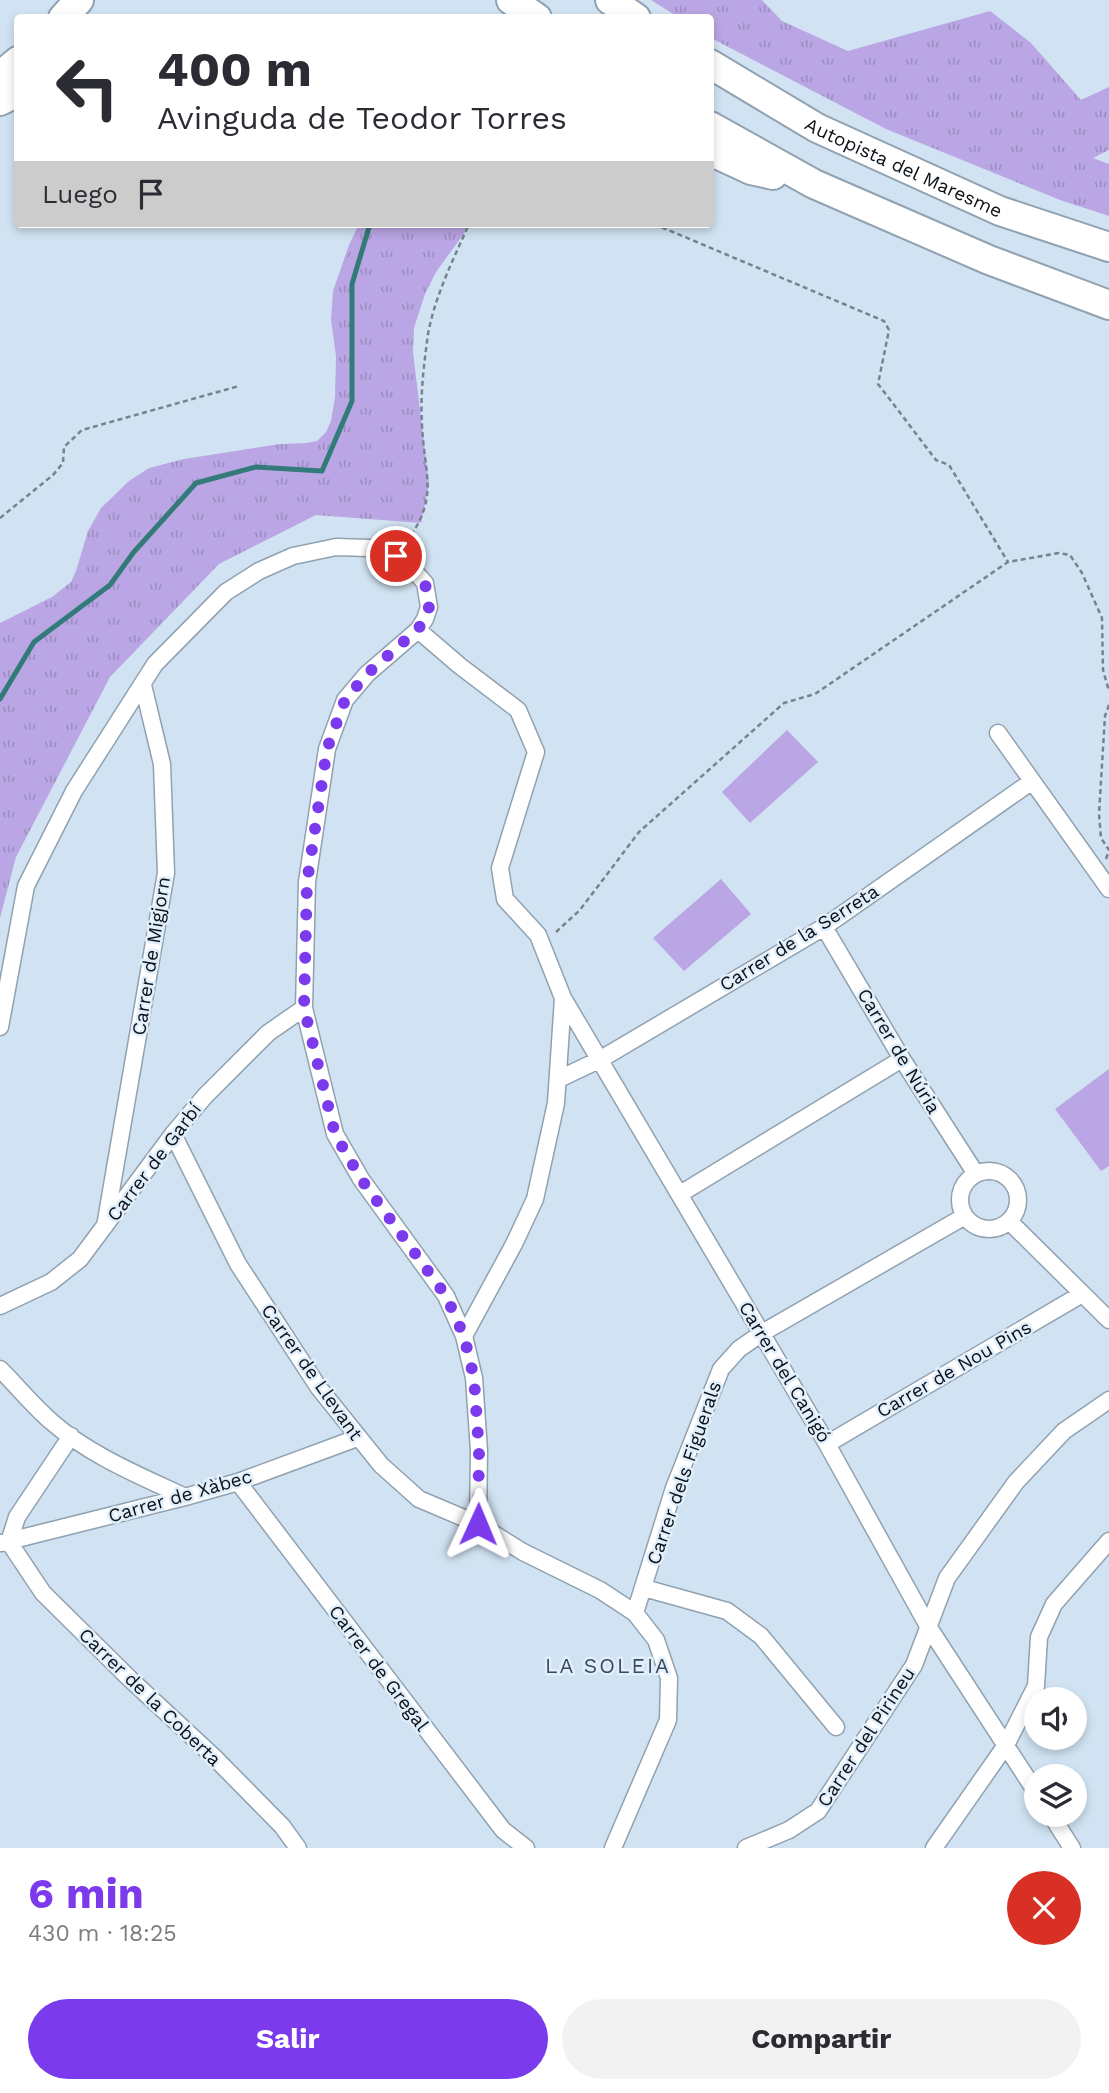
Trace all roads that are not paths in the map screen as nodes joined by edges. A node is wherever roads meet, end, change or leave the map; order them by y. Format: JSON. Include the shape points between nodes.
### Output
{"nodes":[{"id":1,"x":79,"y":0,"type":"edge"},
{"id":2,"x":511,"y":0,"type":"edge"},
{"id":3,"x":610,"y":0,"type":"edge"},
{"id":4,"x":67,"y":14,"type":"edge"},
{"id":5,"x":531,"y":14,"type":"edge"},
{"id":6,"x":630,"y":14,"type":"edge"},
{"id":7,"x":14,"y":64,"type":"edge"},
{"id":8,"x":714,"y":66,"type":"edge"},
{"id":9,"x":0,"y":75,"type":"edge"},
{"id":10,"x":714,"y":128,"type":"edge"},
{"id":11,"x":714,"y":153,"type":"edge"},
{"id":12,"x":814,"y":184,"type":"junction"},
{"id":13,"x":1109,"y":247,"type":"edge"},
{"id":14,"x":1109,"y":305,"type":"edge"},
{"id":15,"x":418,"y":629,"type":"junction"},
{"id":16,"x":144,"y":685,"type":"junction"},
{"id":17,"x":998,"y":733,"type":"dead end"},
{"id":18,"x":1031,"y":782,"type":"junction"},
{"id":19,"x":1105,"y":883,"type":"edge"},
{"id":20,"x":824,"y":927,"type":"junction"},
{"id":21,"x":563,"y":998,"type":"junction"},
{"id":22,"x":304,"y":1008,"type":"junction"},
{"id":23,"x":0,"y":1027,"type":"edge"},
{"id":24,"x":601,"y":1059,"type":"junction"},
{"id":25,"x":902,"y":1059,"type":"junction"},
{"id":26,"x":559,"y":1079,"type":"junction"},
{"id":27,"x":173,"y":1134,"type":"junction"},
{"id":28,"x":976,"y":1174,"type":"junction"},
{"id":29,"x":680,"y":1194,"type":"junction"},
{"id":30,"x":965,"y":1216,"type":"junction"},
{"id":31,"x":1009,"y":1221,"type":"junction"},
{"id":32,"x":105,"y":1226,"type":"junction"},
{"id":33,"x":1082,"y":1294,"type":"junction"},
{"id":34,"x":0,"y":1306,"type":"edge"},
{"id":35,"x":1109,"y":1320,"type":"edge"},
{"id":36,"x":762,"y":1333,"type":"junction"},
{"id":37,"x":464,"y":1336,"type":"junction"},
{"id":38,"x":0,"y":1369,"type":"edge"},
{"id":39,"x":1109,"y":1400,"type":"edge"},
{"id":40,"x":71,"y":1436,"type":"junction"},
{"id":41,"x":357,"y":1438,"type":"junction"},
{"id":42,"x":827,"y":1444,"type":"junction"},
{"id":43,"x":238,"y":1482,"type":"junction"},
{"id":44,"x":185,"y":1497,"type":"junction"},
{"id":45,"x":478,"y":1524,"type":"junction"},
{"id":46,"x":1109,"y":1541,"type":"edge"},
{"id":47,"x":4,"y":1542,"type":"edge"},
{"id":48,"x":644,"y":1588,"type":"junction"},
{"id":49,"x":635,"y":1613,"type":"junction"},
{"id":50,"x":928,"y":1626,"type":"junction"},
{"id":51,"x":836,"y":1727,"type":"dead end"},
{"id":52,"x":1006,"y":1745,"type":"junction"},
{"id":53,"x":1024,"y":1773,"type":"edge"},
{"id":54,"x":1059,"y":1827,"type":"edge"},
{"id":55,"x":298,"y":1848,"type":"edge"},
{"id":56,"x":526,"y":1848,"type":"edge"},
{"id":57,"x":612,"y":1848,"type":"edge"},
{"id":58,"x":746,"y":1848,"type":"edge"},
{"id":59,"x":934,"y":1848,"type":"edge"},
{"id":60,"x":1072,"y":1848,"type":"edge"}],
"edges":[{"from":1,"to":4,"type":"highway"},
{"from":2,"to":5,"type":"highway"},
{"from":3,"to":6,"type":"highway"},
{"from":7,"to":9,"type":"highway"},
{"from":8,"to":13,"type":"highway","name":"Autopista del Maresme","via":[[817,128],[1000,211]]},
{"from":10,"to":12,"type":"highway"},
{"from":11,"to":12,"type":"highway","via":[[751,170]]},
{"from":12,"to":14,"type":"highway","via":[[989,260]]},
{"from":15,"to":16,"type":"street","via":[[429,607],[425,583],[407,563],[388,551],[336,547],[293,556],[226,592],[155,664]]},
{"from":15,"to":21,"type":"street","via":[[519,710],[536,752],[500,868],[506,899],[538,934]]},
{"from":15,"to":22,"type":"street","via":[[345,700],[327,749],[307,882]]},
{"from":16,"to":23,"type":"street","via":[[74,791],[26,886]]},
{"from":16,"to":32,"type":"street","name":"Carrer de Migjorn","via":[[162,764],[166,873]]},
{"from":17,"to":18,"type":"street"},
{"from":18,"to":19,"type":"street"},
{"from":18,"to":20,"type":"street","name":"Carrer de la Serreta"},
{"from":20,"to":24,"type":"street","name":"Carrer de la Serreta"},
{"from":20,"to":25,"type":"street","name":"Carrer de Núria"},
{"from":21,"to":24,"type":"street","name":"Carrer del Canigó"},
{"from":21,"to":26,"type":"street"},
{"from":22,"to":27,"type":"street","name":"Carrer de Garbí","via":[[268,1033]]},
{"from":22,"to":37,"type":"street","via":[[335,1134],[361,1179],[446,1296]]},
{"from":24,"to":26,"type":"street","name":"Carrer de la Serreta"},
{"from":24,"to":29,"type":"street","name":"Carrer del Canigó"},
{"from":25,"to":28,"type":"street","name":"Carrer de Núria"},
{"from":25,"to":29,"type":"street"},
{"from":26,"to":37,"type":"street","via":[[535,1199]]},
{"from":27,"to":32,"type":"street","name":"Carrer de Garbí"},
{"from":27,"to":41,"type":"street","name":"Carrer de Llevant","via":[[239,1264]]},
{"from":28,"to":30,"type":"street","via":[[960,1195]]},
{"from":28,"to":31,"type":"street","via":[[994,1171],[1010,1180],[1018,1206]]},
{"from":29,"to":36,"type":"street","name":"Carrer del Canigó"},
{"from":30,"to":31,"type":"street","via":[[988,1229]]},
{"from":30,"to":36,"type":"street","name":"Carrer dels Figuerals"},
{"from":31,"to":33,"type":"street"},
{"from":32,"to":34,"type":"street","name":"Carrer de Garbí","via":[[80,1259],[51,1282]]},
{"from":33,"to":35,"type":"street"},
{"from":33,"to":42,"type":"street","name":"Carrer de Nou Pins"},
{"from":36,"to":42,"type":"street","name":"Carrer del Canigó"},
{"from":36,"to":48,"type":"street","name":"Carrer dels Figuerals","via":[[721,1369],[674,1488]]},
{"from":37,"to":45,"type":"street","via":[[474,1378]]},
{"from":38,"to":40,"type":"street"},
{"from":39,"to":50,"type":"street","name":"Carrer del Pirineu","via":[[1063,1431],[1016,1482],[947,1578]]},
{"from":40,"to":44,"type":"street"},
{"from":40,"to":47,"type":"street"},
{"from":41,"to":43,"type":"street","name":"Carrer de Xàbec"},
{"from":41,"to":45,"type":"street","name":"Carrer de Llevant","via":[[419,1499]]},
{"from":42,"to":50,"type":"street","name":"Carrer del Canigó"},
{"from":43,"to":44,"type":"street","name":"Carrer de Xàbec"},
{"from":43,"to":56,"type":"street","name":"Carrer de Gregal","via":[[503,1830]]},
{"from":44,"to":47,"type":"street","name":"Carrer de Xàbec"},
{"from":45,"to":49,"type":"street","name":"Carrer de Llevant"},
{"from":46,"to":52,"type":"street","via":[[1054,1604],[1045,1621],[1039,1637],[1036,1686]]},
{"from":47,"to":55,"type":"street","name":"Carrer de la Coberta","via":[[43,1592],[214,1757]]},
{"from":48,"to":49,"type":"street","name":"Carrer dels Figuerals"},
{"from":48,"to":51,"type":"street","via":[[727,1611],[761,1636]]},
{"from":49,"to":57,"type":"street","name":"Carrer de Llevant","via":[[656,1640],[669,1678],[668,1720]]},
{"from":50,"to":52,"type":"street","name":"Carrer del Canigó"},
{"from":50,"to":58,"type":"street","name":"Carrer del Pirineu","via":[[914,1665],[818,1811],[805,1822]]},
{"from":52,"to":53,"type":"street"},
{"from":52,"to":59,"type":"street"},
{"from":54,"to":60,"type":"street"}]}
